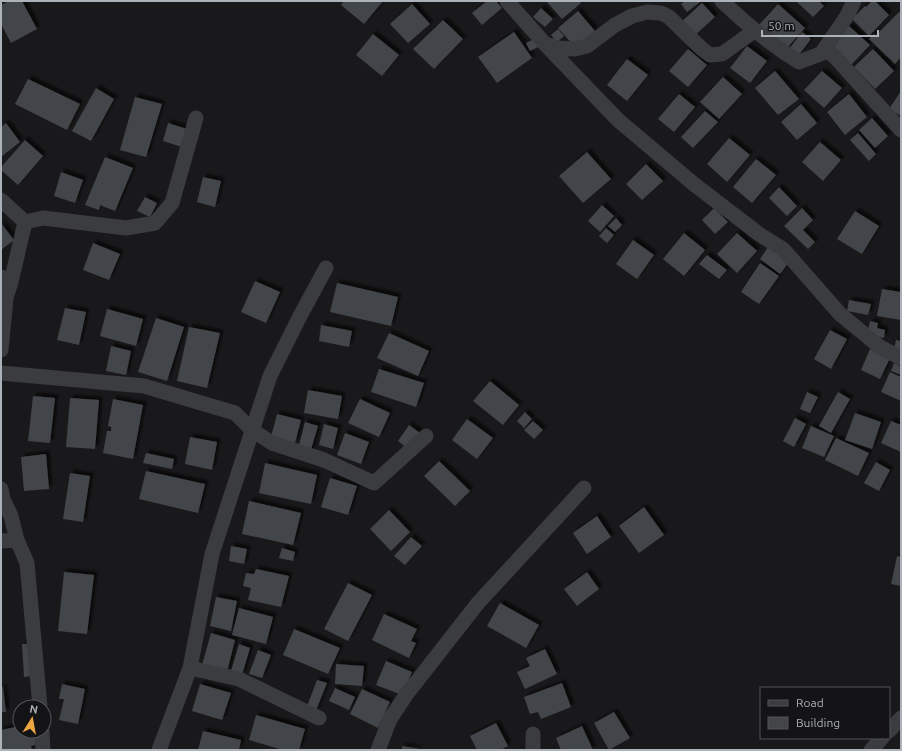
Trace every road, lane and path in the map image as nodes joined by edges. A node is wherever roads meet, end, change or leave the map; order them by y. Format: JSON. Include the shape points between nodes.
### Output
{"nodes":[{"id":1,"x":507,"y":1,"type":"edge"},
{"id":2,"x":722,"y":1,"type":"edge"},
{"id":3,"x":854,"y":1,"type":"edge"},
{"id":4,"x":754,"y":31,"type":"junction"},
{"id":5,"x":545,"y":44,"type":"junction"},
{"id":6,"x":821,"y":54,"type":"junction"},
{"id":7,"x":196,"y":118,"type":"dead end"},
{"id":8,"x":901,"y":130,"type":"edge"},
{"id":9,"x":1,"y":200,"type":"edge"},
{"id":10,"x":25,"y":222,"type":"junction"},
{"id":11,"x":326,"y":268,"type":"dead end"},
{"id":12,"x":6,"y":280,"type":"edge"},
{"id":13,"x":1,"y":350,"type":"edge"},
{"id":14,"x":901,"y":358,"type":"edge"},
{"id":15,"x":1,"y":373,"type":"edge"},
{"id":16,"x":252,"y":430,"type":"junction"},
{"id":17,"x":426,"y":436,"type":"dead end"},
{"id":18,"x":584,"y":488,"type":"dead end"},
{"id":19,"x":1,"y":489,"type":"edge"},
{"id":20,"x":17,"y":540,"type":"junction"},
{"id":21,"x":1,"y":541,"type":"edge"},
{"id":22,"x":190,"y":668,"type":"junction"},
{"id":23,"x":39,"y":699,"type":"edge"},
{"id":24,"x":319,"y":718,"type":"dead end"},
{"id":25,"x":901,"y":718,"type":"edge"},
{"id":26,"x":890,"y":730,"type":"edge"},
{"id":27,"x":533,"y":734,"type":"dead end"},
{"id":28,"x":42,"y":739,"type":"edge"},
{"id":29,"x":881,"y":739,"type":"edge"},
{"id":30,"x":43,"y":750,"type":"edge"},
{"id":31,"x":159,"y":750,"type":"edge"},
{"id":32,"x":378,"y":750,"type":"edge"},
{"id":33,"x":533,"y":750,"type":"edge"},
{"id":34,"x":871,"y":750,"type":"edge"}],
"edges":[{"from":1,"to":5,"type":"street"},
{"from":2,"to":4,"type":"street"},
{"from":3,"to":6,"type":"street"},
{"from":4,"to":5,"type":"street","via":[[722,54],[710,55],[669,17],[662,13],[647,12],[615,25],[587,46],[575,49]]},
{"from":4,"to":6,"type":"street","via":[[799,62]]},
{"from":5,"to":14,"type":"street","via":[[618,120],[695,185],[783,249],[840,314],[880,346]]},
{"from":6,"to":8,"type":"street","via":[[828,51],[835,57]]},
{"from":7,"to":10,"type":"street","via":[[172,203],[155,223],[126,228],[43,218]]},
{"from":9,"to":10,"type":"street"},
{"from":10,"to":12,"type":"street"},
{"from":11,"to":16,"type":"street","via":[[270,376]]},
{"from":12,"to":13,"type":"street"},
{"from":15,"to":16,"type":"street","via":[[144,386],[236,413]]},
{"from":16,"to":17,"type":"street","via":[[272,443],[324,460],[374,483]]},
{"from":16,"to":22,"type":"street","via":[[212,554]]},
{"from":18,"to":32,"type":"street","via":[[478,603],[406,694],[390,719]]},
{"from":19,"to":20,"type":"street"},
{"from":20,"to":21,"type":"street"},
{"from":20,"to":23,"type":"street","via":[[27,563]]},
{"from":22,"to":24,"type":"street","via":[[239,679]]},
{"from":22,"to":31,"type":"street"},
{"from":25,"to":26,"type":"street"},
{"from":27,"to":33,"type":"street"},
{"from":28,"to":30,"type":"street"},
{"from":29,"to":34,"type":"street"}]}
